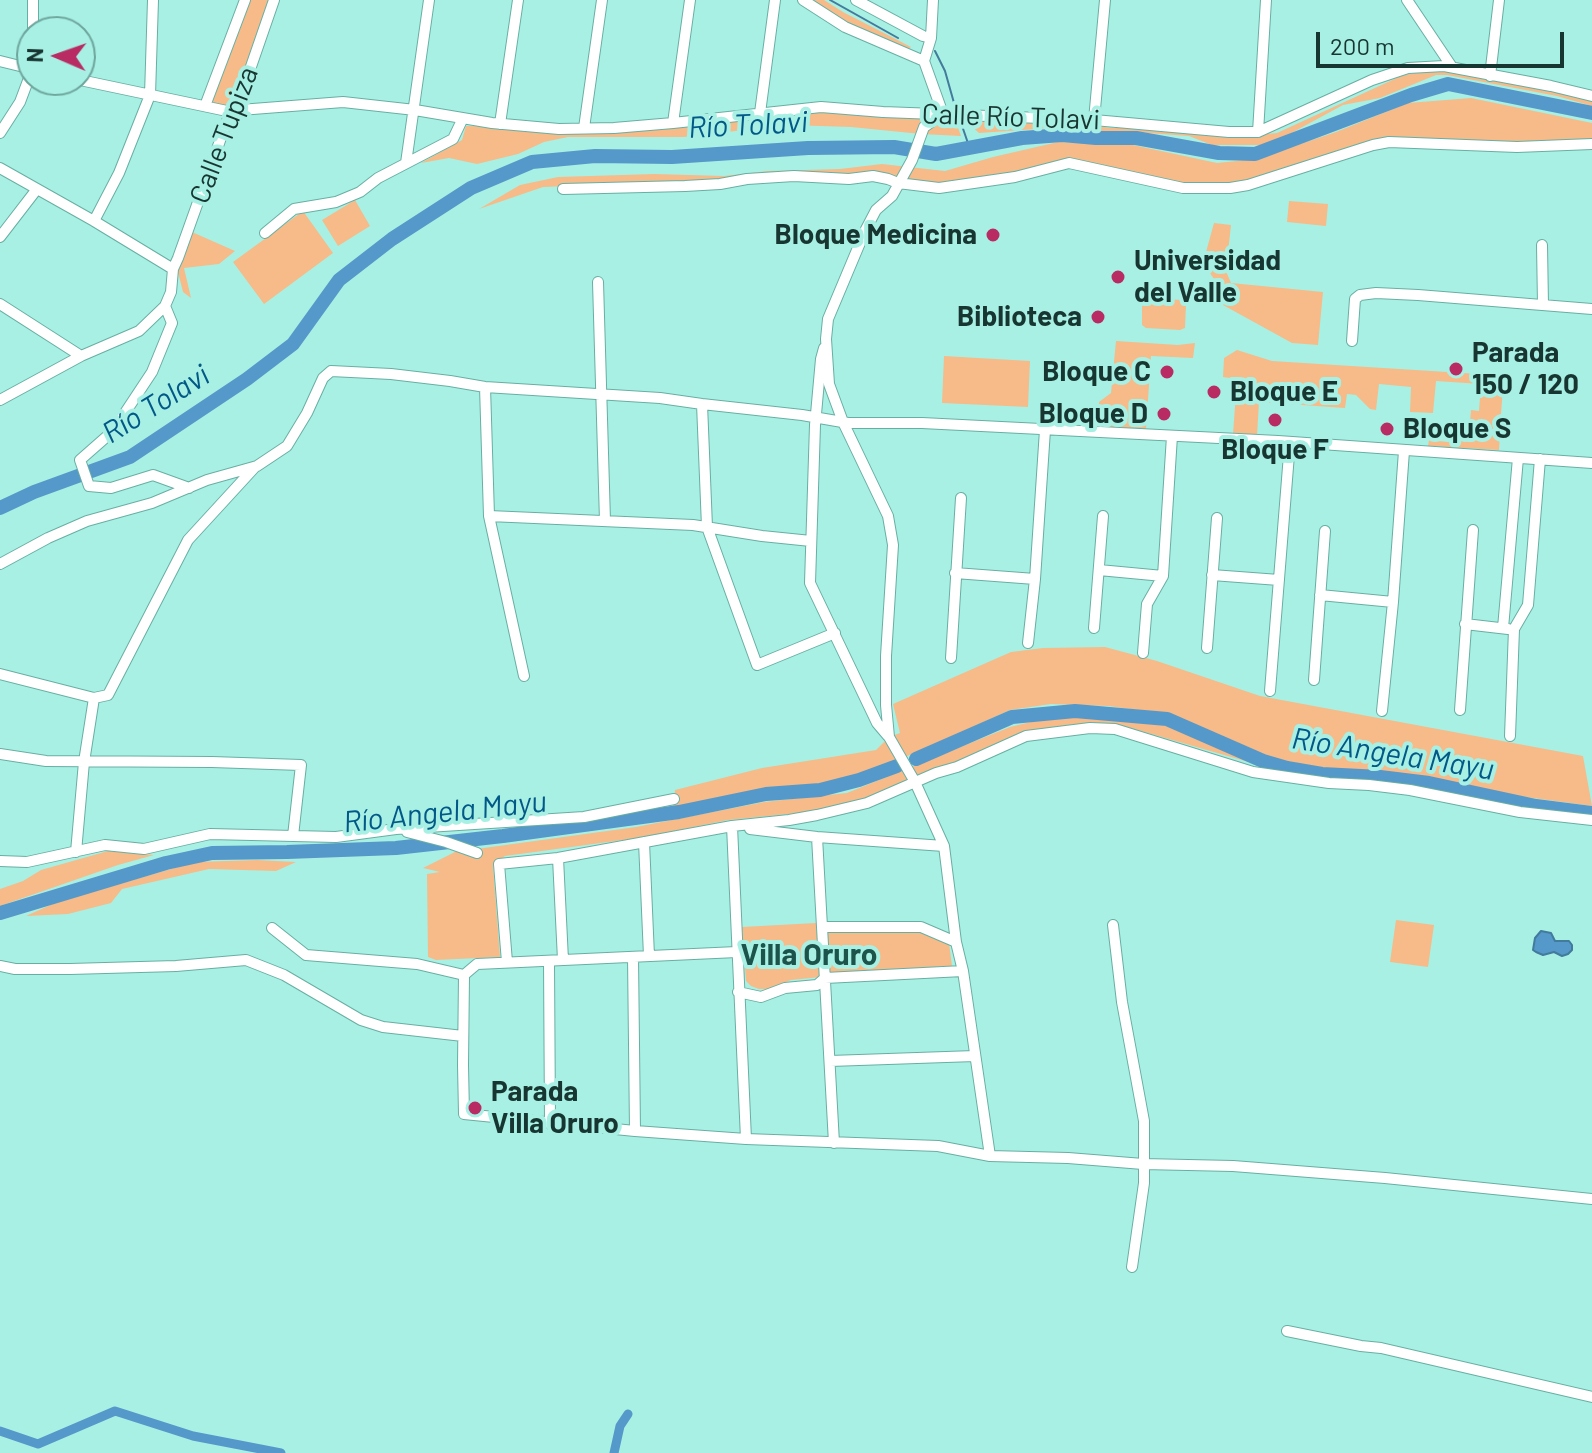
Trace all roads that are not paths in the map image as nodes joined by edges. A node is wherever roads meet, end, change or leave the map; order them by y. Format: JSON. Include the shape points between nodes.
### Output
{"nodes":[{"id":1,"x":153,"y":0,"type":"edge"},
{"id":2,"x":245,"y":0,"type":"edge"},
{"id":3,"x":274,"y":0,"type":"edge"},
{"id":4,"x":429,"y":0,"type":"edge"},
{"id":5,"x":518,"y":0,"type":"edge"},
{"id":6,"x":602,"y":0,"type":"edge"},
{"id":7,"x":690,"y":0,"type":"edge"},
{"id":8,"x":775,"y":0,"type":"edge"},
{"id":9,"x":803,"y":0,"type":"edge"},
{"id":10,"x":856,"y":0,"type":"edge"},
{"id":11,"x":933,"y":0,"type":"edge"},
{"id":12,"x":1105,"y":0,"type":"edge"},
{"id":13,"x":1266,"y":0,"type":"edge"},
{"id":14,"x":1407,"y":0,"type":"edge"},
{"id":15,"x":1499,"y":0,"type":"edge"},
{"id":16,"x":931,"y":38,"type":"junction"},
{"id":17,"x":924,"y":61,"type":"junction"},
{"id":18,"x":1452,"y":67,"type":"junction"},
{"id":19,"x":1490,"y":76,"type":"junction"},
{"id":20,"x":96,"y":83,"type":"edge"},
{"id":21,"x":150,"y":95,"type":"junction"},
{"id":22,"x":22,"y":96,"type":"edge"},
{"id":23,"x":1592,"y":96,"type":"edge"},
{"id":24,"x":205,"y":106,"type":"junction"},
{"id":25,"x":236,"y":110,"type":"junction"},
{"id":26,"x":415,"y":110,"type":"junction"},
{"id":27,"x":760,"y":113,"type":"junction"},
{"id":28,"x":943,"y":114,"type":"junction"},
{"id":29,"x":463,"y":118,"type":"junction"},
{"id":30,"x":1094,"y":120,"type":"junction"},
{"id":31,"x":673,"y":123,"type":"junction"},
{"id":32,"x":500,"y":124,"type":"junction"},
{"id":33,"x":584,"y":128,"type":"junction"},
{"id":34,"x":1258,"y":132,"type":"junction"},
{"id":35,"x":0,"y":133,"type":"edge"},
{"id":36,"x":1592,"y":144,"type":"edge"},
{"id":37,"x":406,"y":163,"type":"junction"},
{"id":38,"x":0,"y":168,"type":"edge"},
{"id":39,"x":898,"y":183,"type":"junction"},
{"id":40,"x":37,"y":189,"type":"junction"},
{"id":41,"x":563,"y":189,"type":"dead end"},
{"id":42,"x":94,"y":221,"type":"junction"},
{"id":43,"x":265,"y":233,"type":"dead end"},
{"id":44,"x":0,"y":237,"type":"edge"},
{"id":45,"x":1542,"y":245,"type":"dead end"},
{"id":46,"x":173,"y":269,"type":"junction"},
{"id":47,"x":598,"y":282,"type":"dead end"},
{"id":48,"x":0,"y":304,"type":"edge"},
{"id":49,"x":1543,"y":305,"type":"junction"},
{"id":50,"x":165,"y":306,"type":"junction"},
{"id":51,"x":1592,"y":309,"type":"edge"},
{"id":52,"x":826,"y":339,"type":"junction"},
{"id":53,"x":1352,"y":341,"type":"dead end"},
{"id":54,"x":81,"y":356,"type":"junction"},
{"id":55,"x":485,"y":387,"type":"junction"},
{"id":56,"x":602,"y":394,"type":"junction"},
{"id":57,"x":0,"y":400,"type":"edge"},
{"id":58,"x":702,"y":404,"type":"junction"},
{"id":59,"x":816,"y":417,"type":"junction"},
{"id":60,"x":843,"y":422,"type":"junction"},
{"id":61,"x":1045,"y":430,"type":"junction"},
{"id":62,"x":1172,"y":436,"type":"junction"},
{"id":63,"x":1290,"y":442,"type":"junction"},
{"id":64,"x":1404,"y":451,"type":"junction"},
{"id":65,"x":1518,"y":458,"type":"junction"},
{"id":66,"x":1540,"y":459,"type":"junction"},
{"id":67,"x":1592,"y":463,"type":"edge"},
{"id":68,"x":257,"y":466,"type":"junction"},
{"id":69,"x":189,"y":488,"type":"junction"},
{"id":70,"x":961,"y":498,"type":"dead end"},
{"id":71,"x":489,"y":516,"type":"junction"},
{"id":72,"x":1103,"y":516,"type":"dead end"},
{"id":73,"x":1217,"y":518,"type":"dead end"},
{"id":74,"x":605,"y":521,"type":"junction"},
{"id":75,"x":707,"y":527,"type":"junction"},
{"id":76,"x":1473,"y":530,"type":"dead end"},
{"id":77,"x":1325,"y":531,"type":"dead end"},
{"id":78,"x":811,"y":541,"type":"junction"},
{"id":79,"x":0,"y":564,"type":"edge"},
{"id":80,"x":1099,"y":570,"type":"junction"},
{"id":81,"x":955,"y":573,"type":"junction"},
{"id":82,"x":1212,"y":575,"type":"junction"},
{"id":83,"x":1163,"y":576,"type":"junction"},
{"id":84,"x":1035,"y":579,"type":"junction"},
{"id":85,"x":1279,"y":580,"type":"junction"},
{"id":86,"x":1320,"y":595,"type":"junction"},
{"id":87,"x":1393,"y":602,"type":"junction"},
{"id":88,"x":1465,"y":624,"type":"junction"},
{"id":89,"x":1094,"y":628,"type":"dead end"},
{"id":90,"x":1509,"y":629,"type":"junction"},
{"id":91,"x":835,"y":633,"type":"junction"},
{"id":92,"x":1028,"y":643,"type":"dead end"},
{"id":93,"x":1207,"y":648,"type":"dead end"},
{"id":94,"x":1143,"y":653,"type":"dead end"},
{"id":95,"x":951,"y":658,"type":"dead end"},
{"id":96,"x":0,"y":674,"type":"edge"},
{"id":97,"x":524,"y":676,"type":"dead end"},
{"id":98,"x":1314,"y":680,"type":"dead end"},
{"id":99,"x":1270,"y":691,"type":"dead end"},
{"id":100,"x":94,"y":698,"type":"junction"},
{"id":101,"x":1460,"y":710,"type":"dead end"},
{"id":102,"x":1382,"y":711,"type":"dead end"},
{"id":103,"x":1510,"y":736,"type":"dead end"},
{"id":104,"x":889,"y":737,"type":"junction"},
{"id":105,"x":0,"y":754,"type":"edge"},
{"id":106,"x":84,"y":762,"type":"junction"},
{"id":107,"x":915,"y":782,"type":"junction"},
{"id":108,"x":674,"y":799,"type":"dead end"},
{"id":109,"x":1592,"y":820,"type":"edge"},
{"id":110,"x":732,"y":826,"type":"junction"},
{"id":111,"x":396,"y":829,"type":"junction"},
{"id":112,"x":293,"y":836,"type":"junction"},
{"id":113,"x":817,"y":837,"type":"junction"},
{"id":114,"x":644,"y":842,"type":"junction"},
{"id":115,"x":944,"y":846,"type":"junction"},
{"id":116,"x":76,"y":852,"type":"junction"},
{"id":117,"x":477,"y":853,"type":"dead end"},
{"id":118,"x":558,"y":858,"type":"junction"},
{"id":119,"x":0,"y":861,"type":"edge"},
{"id":120,"x":1113,"y":925,"type":"dead end"},
{"id":121,"x":822,"y":927,"type":"junction"},
{"id":122,"x":272,"y":928,"type":"dead end"},
{"id":123,"x":956,"y":942,"type":"junction"},
{"id":124,"x":737,"y":952,"type":"junction"},
{"id":125,"x":649,"y":956,"type":"junction"},
{"id":126,"x":633,"y":957,"type":"junction"},
{"id":127,"x":563,"y":960,"type":"junction"},
{"id":128,"x":549,"y":961,"type":"junction"},
{"id":129,"x":507,"y":962,"type":"junction"},
{"id":130,"x":0,"y":966,"type":"edge"},
{"id":131,"x":963,"y":971,"type":"junction"},
{"id":132,"x":464,"y":975,"type":"junction"},
{"id":133,"x":825,"y":978,"type":"junction"},
{"id":134,"x":738,"y":992,"type":"junction"},
{"id":135,"x":463,"y":1036,"type":"junction"},
{"id":136,"x":975,"y":1056,"type":"junction"},
{"id":137,"x":830,"y":1061,"type":"junction"},
{"id":138,"x":550,"y":1124,"type":"junction"},
{"id":139,"x":635,"y":1131,"type":"junction"},
{"id":140,"x":746,"y":1139,"type":"junction"},
{"id":141,"x":834,"y":1143,"type":"junction"},
{"id":142,"x":990,"y":1156,"type":"junction"},
{"id":143,"x":1143,"y":1164,"type":"junction"},
{"id":144,"x":1592,"y":1199,"type":"edge"},
{"id":145,"x":1132,"y":1267,"type":"dead end"},
{"id":146,"x":1287,"y":1331,"type":"dead end"},
{"id":147,"x":1592,"y":1397,"type":"edge"}],
"edges":[{"from":1,"to":21,"type":"street"},
{"from":2,"to":24,"type":"street"},
{"from":3,"to":25,"type":"street","name":"Calle Tupiza"},
{"from":4,"to":26,"type":"street"},
{"from":5,"to":32,"type":"street"},
{"from":6,"to":33,"type":"street"},
{"from":7,"to":31,"type":"street"},
{"from":8,"to":27,"type":"street"},
{"from":9,"to":17,"type":"street","via":[[845,27]]},
{"from":10,"to":16,"type":"street"},
{"from":11,"to":16,"type":"street"},
{"from":12,"to":30,"type":"street"},
{"from":13,"to":34,"type":"street"},
{"from":14,"to":18,"type":"street"},
{"from":15,"to":19,"type":"street"},
{"from":16,"to":17,"type":"street"},
{"from":17,"to":28,"type":"street"},
{"from":18,"to":19,"type":"street","name":"Calle Río Tolavi"},
{"from":18,"to":34,"type":"street","name":"Calle Río Tolavi","via":[[1408,68],[1372,80]]},
{"from":19,"to":23,"type":"street","name":"Calle Río Tolavi"},
{"from":20,"to":21,"type":"street","name":"Calle Río Tolavi"},
{"from":21,"to":24,"type":"street","name":"Calle Río Tolavi"},
{"from":21,"to":42,"type":"street"},
{"from":22,"to":35,"type":"street"},
{"from":24,"to":25,"type":"street","name":"Calle Río Tolavi"},
{"from":25,"to":26,"type":"street","name":"Calle Río Tolavi","via":[[343,102]]},
{"from":25,"to":46,"type":"street","name":"Calle Tupiza","via":[[227,121]]},
{"from":26,"to":29,"type":"street","name":"Calle Río Tolavi"},
{"from":26,"to":37,"type":"street"},
{"from":27,"to":28,"type":"street","name":"Calle Río Tolavi","via":[[821,107]]},
{"from":27,"to":31,"type":"street","name":"Calle Río Tolavi"},
{"from":28,"to":30,"type":"street","name":"Calle Río Tolavi"},
{"from":28,"to":39,"type":"street","via":[[924,127]]},
{"from":29,"to":32,"type":"street","name":"Calle Río Tolavi"},
{"from":29,"to":37,"type":"street","via":[[453,139]]},
{"from":30,"to":34,"type":"street","name":"Calle Río Tolavi"},
{"from":31,"to":33,"type":"street","name":"Calle Río Tolavi"},
{"from":32,"to":33,"type":"street","name":"Calle Río Tolavi"},
{"from":36,"to":39,"type":"street","name":"Calle Río Tolavi","via":[[1389,142],[1230,188],[1183,188],[1069,163],[939,188]]},
{"from":37,"to":43,"type":"street","via":[[336,202],[294,209]]},
{"from":38,"to":40,"type":"street"},
{"from":39,"to":41,"type":"street","name":"Calle Río Tolavi","via":[[873,176],[794,176],[697,186]]},
{"from":39,"to":52,"type":"street","via":[[865,231],[828,319]]},
{"from":40,"to":42,"type":"street"},
{"from":40,"to":44,"type":"street"},
{"from":42,"to":46,"type":"street"},
{"from":45,"to":49,"type":"street"},
{"from":46,"to":50,"type":"street","name":"Calle Tupiza"},
{"from":47,"to":56,"type":"street"},
{"from":48,"to":54,"type":"street"},
{"from":49,"to":51,"type":"street"},
{"from":49,"to":53,"type":"street","via":[[1360,295],[1355,299]]},
{"from":50,"to":54,"type":"street","via":[[139,331]]},
{"from":50,"to":69,"type":"street","name":"Calle Tupiza","via":[[172,323],[152,372],[113,431],[80,460],[89,486],[111,488],[153,475]]},
{"from":52,"to":59,"type":"street"},
{"from":52,"to":60,"type":"street","via":[[829,384]]},
{"from":54,"to":57,"type":"street"},
{"from":55,"to":56,"type":"street"},
{"from":55,"to":68,"type":"street","via":[[331,371],[287,446]]},
{"from":55,"to":71,"type":"street"},
{"from":56,"to":58,"type":"street"},
{"from":56,"to":74,"type":"street"},
{"from":58,"to":59,"type":"street"},
{"from":58,"to":75,"type":"street"},
{"from":59,"to":60,"type":"street"},
{"from":59,"to":78,"type":"street"},
{"from":60,"to":61,"type":"street"},
{"from":60,"to":104,"type":"street","via":[[888,516],[893,545],[886,656]]},
{"from":61,"to":62,"type":"street"},
{"from":61,"to":84,"type":"street"},
{"from":62,"to":63,"type":"street"},
{"from":62,"to":83,"type":"street"},
{"from":63,"to":64,"type":"street"},
{"from":63,"to":85,"type":"street"},
{"from":64,"to":65,"type":"street"},
{"from":64,"to":87,"type":"street"},
{"from":65,"to":66,"type":"street"},
{"from":65,"to":90,"type":"street"},
{"from":66,"to":67,"type":"street"},
{"from":66,"to":90,"type":"street","via":[[1528,605]]},
{"from":68,"to":69,"type":"street"},
{"from":68,"to":100,"type":"street","via":[[188,540],[108,695]]},
{"from":69,"to":79,"type":"street","via":[[87,521]]},
{"from":70,"to":81,"type":"street"},
{"from":71,"to":74,"type":"street"},
{"from":71,"to":97,"type":"street"},
{"from":72,"to":80,"type":"street"},
{"from":73,"to":82,"type":"street"},
{"from":74,"to":75,"type":"street"},
{"from":75,"to":78,"type":"street"},
{"from":75,"to":91,"type":"street","via":[[757,665]]},
{"from":76,"to":88,"type":"street"},
{"from":77,"to":86,"type":"street"},
{"from":78,"to":91,"type":"street","via":[[810,583]]},
{"from":80,"to":83,"type":"street"},
{"from":80,"to":89,"type":"street"},
{"from":81,"to":84,"type":"street"},
{"from":81,"to":95,"type":"street"},
{"from":82,"to":85,"type":"street"},
{"from":82,"to":93,"type":"street"},
{"from":83,"to":94,"type":"street","via":[[1147,604]]},
{"from":84,"to":92,"type":"street"},
{"from":85,"to":99,"type":"street"},
{"from":86,"to":87,"type":"street"},
{"from":86,"to":98,"type":"street"},
{"from":87,"to":102,"type":"street"},
{"from":88,"to":90,"type":"street"},
{"from":88,"to":101,"type":"street"},
{"from":90,"to":103,"type":"street"},
{"from":91,"to":104,"type":"street","via":[[877,723]]},
{"from":96,"to":100,"type":"street"},
{"from":100,"to":106,"type":"street"},
{"from":104,"to":107,"type":"street"},
{"from":105,"to":106,"type":"street"},
{"from":106,"to":112,"type":"street","via":[[301,765]]},
{"from":106,"to":116,"type":"street"},
{"from":107,"to":109,"type":"street","via":[[1026,736],[1115,729],[1253,772],[1410,790]]},
{"from":107,"to":110,"type":"street","via":[[867,803]]},
{"from":107,"to":115,"type":"street"},
{"from":108,"to":111,"type":"street","via":[[584,817]]},
{"from":110,"to":113,"type":"street"},
{"from":110,"to":114,"type":"street"},
{"from":110,"to":124,"type":"street"},
{"from":111,"to":112,"type":"street"},
{"from":111,"to":117,"type":"street"},
{"from":112,"to":116,"type":"street","via":[[210,834],[144,849],[105,845]]},
{"from":113,"to":115,"type":"street"},
{"from":113,"to":121,"type":"street"},
{"from":114,"to":118,"type":"street"},
{"from":114,"to":125,"type":"street"},
{"from":115,"to":123,"type":"street"},
{"from":116,"to":119,"type":"street","via":[[27,862]]},
{"from":118,"to":127,"type":"street"},
{"from":118,"to":129,"type":"street","via":[[499,864]]},
{"from":120,"to":143,"type":"street","via":[[1144,1121]]},
{"from":121,"to":123,"type":"street","via":[[921,927]]},
{"from":121,"to":133,"type":"street"},
{"from":122,"to":132,"type":"street","via":[[306,955],[417,964]]},
{"from":123,"to":131,"type":"street"},
{"from":124,"to":125,"type":"street"},
{"from":124,"to":134,"type":"street"},
{"from":125,"to":126,"type":"street"},
{"from":126,"to":127,"type":"street"},
{"from":126,"to":139,"type":"street"},
{"from":127,"to":128,"type":"street"},
{"from":128,"to":129,"type":"street"},
{"from":128,"to":138,"type":"street"},
{"from":129,"to":132,"type":"street","via":[[477,964]]},
{"from":130,"to":135,"type":"street","via":[[70,969],[246,960],[284,975],[361,1020]]},
{"from":131,"to":133,"type":"street"},
{"from":131,"to":136,"type":"street"},
{"from":132,"to":135,"type":"street"},
{"from":133,"to":134,"type":"street","via":[[817,985],[761,997]]},
{"from":133,"to":137,"type":"street"},
{"from":134,"to":140,"type":"street"},
{"from":135,"to":138,"type":"street","via":[[464,1114]]},
{"from":136,"to":137,"type":"street"},
{"from":136,"to":142,"type":"street"},
{"from":137,"to":141,"type":"street"},
{"from":138,"to":139,"type":"street"},
{"from":139,"to":140,"type":"street"},
{"from":140,"to":141,"type":"street"},
{"from":141,"to":142,"type":"street","via":[[938,1146]]},
{"from":142,"to":143,"type":"street"},
{"from":143,"to":144,"type":"street","via":[[1233,1166]]},
{"from":143,"to":145,"type":"street"},
{"from":146,"to":147,"type":"street"}]}
